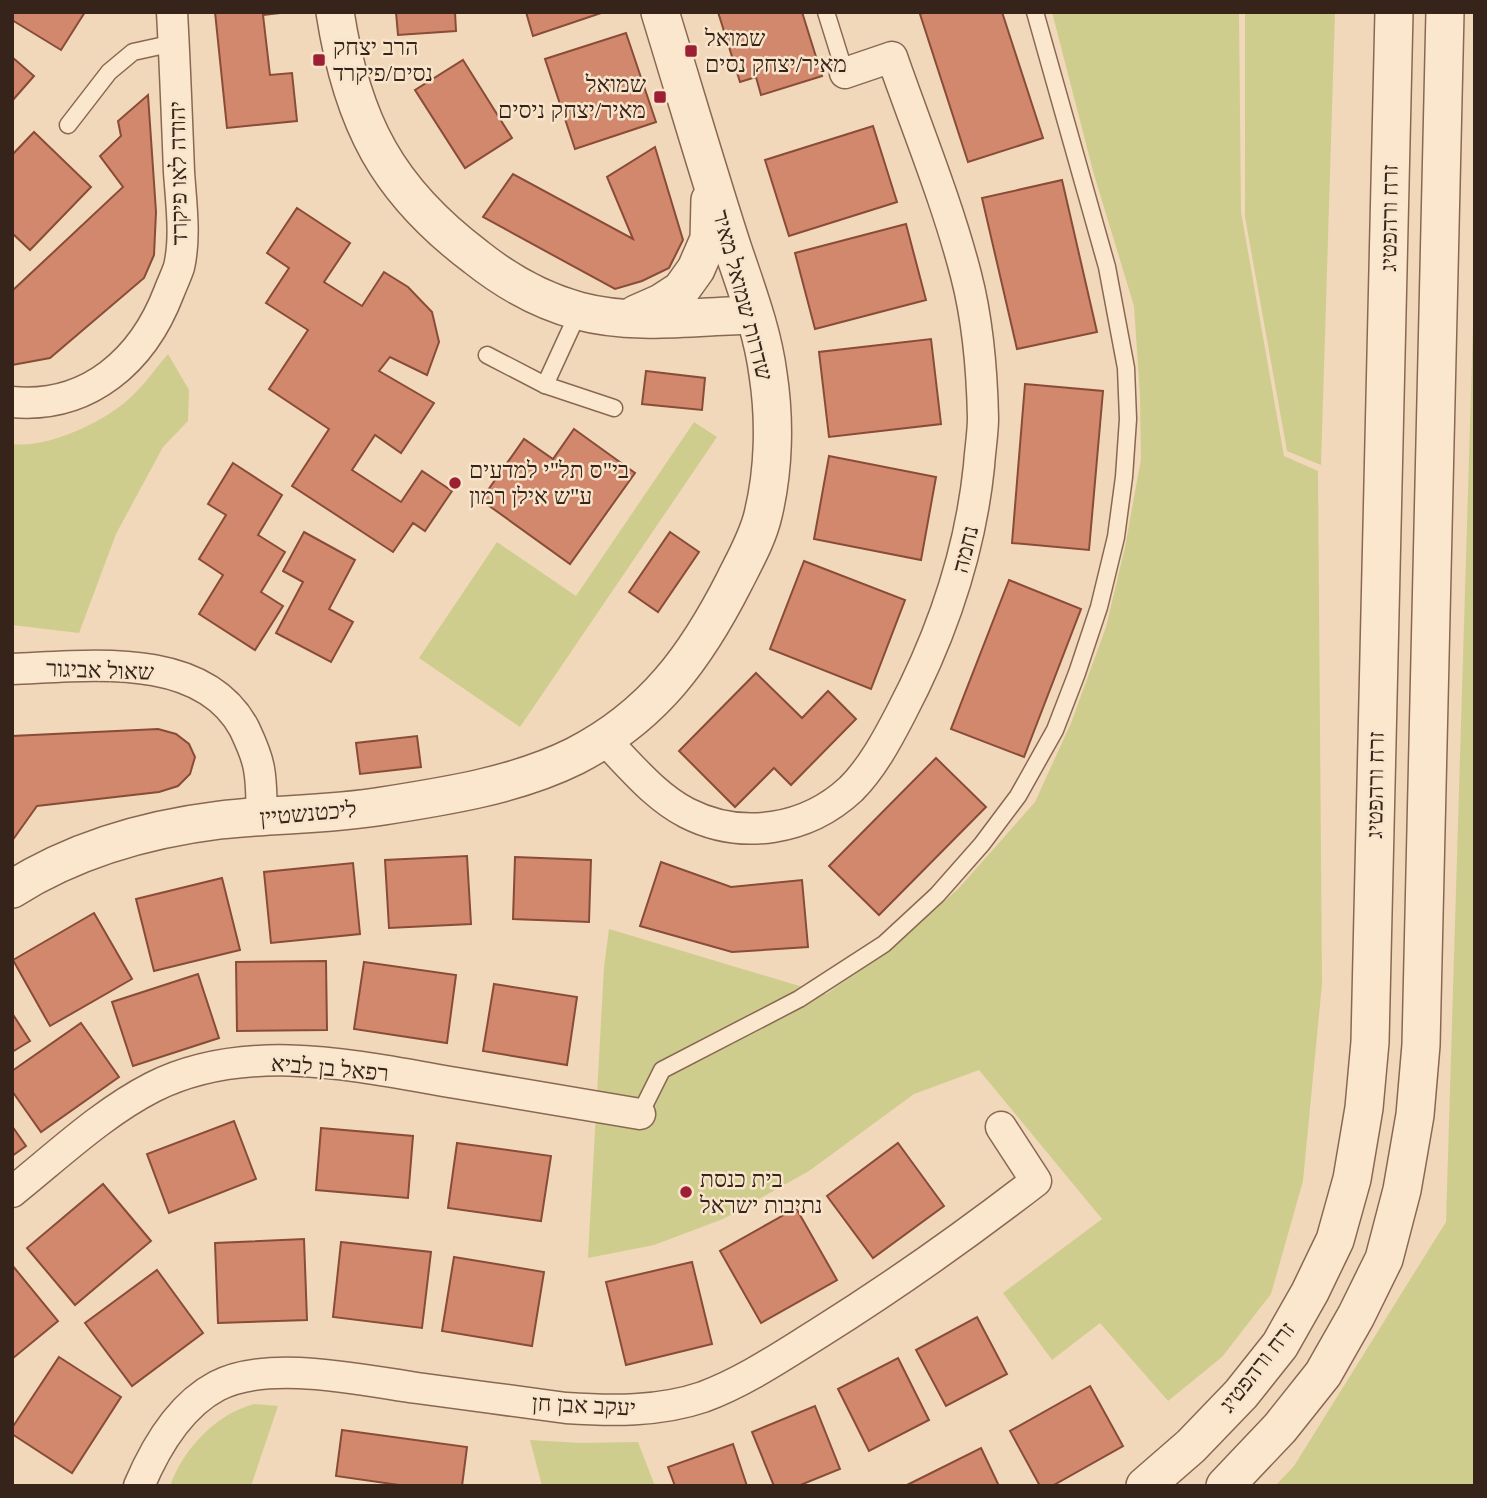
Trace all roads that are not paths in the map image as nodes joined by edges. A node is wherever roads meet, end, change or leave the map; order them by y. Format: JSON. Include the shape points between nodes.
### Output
{"nodes":[{"id":1,"x":172,"y":12,"type":"edge"},
{"id":2,"x":335,"y":12,"type":"edge"},
{"id":3,"x":660,"y":12,"type":"edge"},
{"id":4,"x":825,"y":12,"type":"edge"},
{"id":5,"x":1035,"y":12,"type":"edge"},
{"id":6,"x":1394,"y":12,"type":"edge"},
{"id":7,"x":1445,"y":12,"type":"edge"},
{"id":8,"x":174,"y":43,"type":"junction"},
{"id":9,"x":845,"y":74,"type":"joint"},
{"id":10,"x":68,"y":125,"type":"dead end"},
{"id":11,"x":711,"y":180,"type":"junction"},
{"id":12,"x":579,"y":311,"type":"junction"},
{"id":13,"x":754,"y":315,"type":"junction"},
{"id":14,"x":626,"y":318,"type":"junction"},
{"id":15,"x":487,"y":355,"type":"dead end"},
{"id":16,"x":545,"y":385,"type":"junction"},
{"id":17,"x":12,"y":402,"type":"edge"},
{"id":18,"x":614,"y":408,"type":"dead end"},
{"id":19,"x":12,"y":669,"type":"edge"},
{"id":20,"x":604,"y":739,"type":"junction"},
{"id":21,"x":262,"y":817,"type":"junction"},
{"id":22,"x":12,"y":889,"type":"edge"},
{"id":23,"x":640,"y":1114,"type":"joint"},
{"id":24,"x":1001,"y":1127,"type":"dead end"},
{"id":25,"x":12,"y":1192,"type":"edge"},
{"id":26,"x":139,"y":1486,"type":"edge"},
{"id":27,"x":1145,"y":1486,"type":"edge"},
{"id":28,"x":1225,"y":1486,"type":"edge"}],
"edges":[{"from":1,"to":8,"type":"street","name":"יהודה לאו פיקרד"},
{"from":2,"to":12,"type":"street","via":[[353,94],[393,178],[422,212],[499,275]]},
{"from":3,"to":11,"type":"street","name":"שדרות שמואל מאיר"},
{"from":4,"to":9,"type":"lane"},
{"from":5,"to":23,"type":"lane","via":[[1107,267],[1126,368],[1128,419],[1116,537],[1077,673],[1055,730],[1018,796],[937,895],[884,944],[799,999],[662,1070]]},
{"from":6,"to":27,"type":"street","name":"זרח ורהפטיג","via":[[1370,1042],[1364,1108],[1352,1179],[1335,1240],[1280,1345],[1241,1394]]},
{"from":7,"to":28,"type":"street","via":[[1421,1045],[1415,1115],[1384,1259],[1356,1316],[1323,1374]]},
{"from":8,"to":10,"type":"lane","via":[[133,52],[109,72]]},
{"from":8,"to":17,"type":"street","name":"יהודה לאו פיקרד","via":[[182,229],[179,267],[162,310],[142,345],[117,371],[90,388],[55,399]]},
{"from":9,"to":20,"type":"street","name":"נחמה","via":[[892,57],[966,277],[981,368],[983,422],[973,522],[958,578],[916,686],[878,755],[851,788],[818,813],[760,830],[688,814],[653,790]]},
{"from":11,"to":13,"type":"street","name":"שדרות שמואל מאיר"},
{"from":11,"to":14,"type":"street","via":[[709,239],[696,269],[681,290]]},
{"from":12,"to":14,"type":"street"},
{"from":12,"to":16,"type":"lane"},
{"from":13,"to":14,"type":"street"},
{"from":13,"to":20,"type":"street","name":"שדרות שמואל מאיר","via":[[768,372],[772,422],[770,476],[762,519],[717,615],[693,653],[656,699]]},
{"from":15,"to":16,"type":"lane"},
{"from":16,"to":18,"type":"lane"},
{"from":19,"to":21,"type":"street","name":"שאול אביגור","via":[[110,666],[160,670],[216,695],[238,717],[250,741],[259,767]]},
{"from":20,"to":21,"type":"street","name":"ליכטנשטיין","via":[[574,757],[496,784],[380,807]]},
{"from":21,"to":22,"type":"street","name":"ליכטנשטיין","via":[[180,827],[120,841],[70,857]]},
{"from":23,"to":25,"type":"street","name":"רפאל בן לביא","via":[[354,1066],[291,1060],[234,1063],[155,1086],[122,1105]]},
{"from":24,"to":26,"type":"street","name":"יעקב אבן חן","via":[[1036,1181],[900,1282],[743,1379],[702,1397],[661,1406],[566,1408],[331,1376],[260,1373],[217,1386],[198,1399],[165,1436]]}]}
